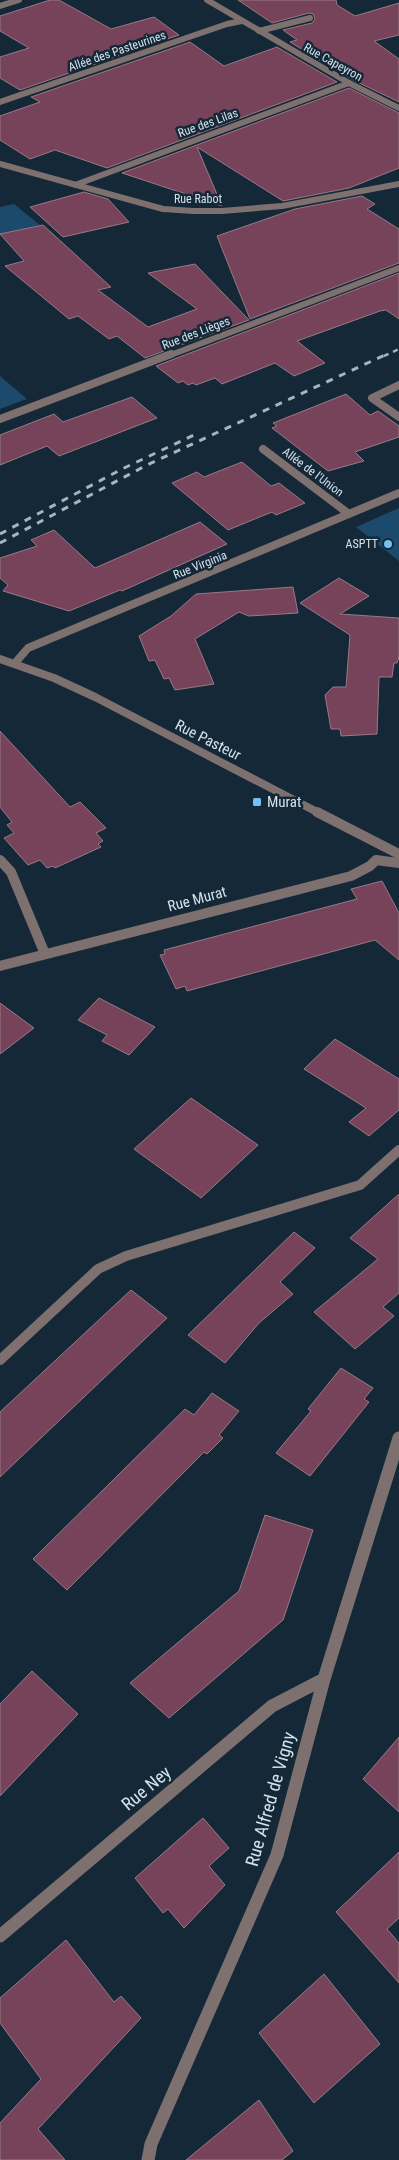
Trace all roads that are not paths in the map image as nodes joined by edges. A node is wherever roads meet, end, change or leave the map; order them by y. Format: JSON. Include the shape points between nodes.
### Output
{"nodes":[{"id":1,"x":18,"y":0,"type":"edge"},
{"id":2,"x":207,"y":0,"type":"edge"},
{"id":3,"x":0,"y":6,"type":"edge"},
{"id":4,"x":310,"y":18,"type":"dead end"},
{"id":5,"x":242,"y":21,"type":"junction"},
{"id":6,"x":259,"y":31,"type":"junction"},
{"id":7,"x":349,"y":83,"type":"junction"},
{"id":8,"x":0,"y":102,"type":"edge"},
{"id":9,"x":399,"y":108,"type":"edge"},
{"id":10,"x":0,"y":164,"type":"edge"},
{"id":11,"x":399,"y":184,"type":"edge"},
{"id":12,"x":75,"y":185,"type":"junction"},
{"id":13,"x":399,"y":268,"type":"edge"},
{"id":14,"x":399,"y":385,"type":"edge"},
{"id":15,"x":399,"y":417,"type":"edge"},
{"id":16,"x":0,"y":419,"type":"edge"},
{"id":17,"x":263,"y":449,"type":"dead end"},
{"id":18,"x":399,"y":493,"type":"edge"},
{"id":19,"x":349,"y":514,"type":"junction"},
{"id":20,"x":0,"y":659,"type":"edge"},
{"id":21,"x":15,"y":663,"type":"junction"},
{"id":22,"x":399,"y":854,"type":"edge"},
{"id":23,"x":0,"y":860,"type":"edge"},
{"id":24,"x":399,"y":863,"type":"edge"},
{"id":25,"x":46,"y":954,"type":"junction"},
{"id":26,"x":0,"y":966,"type":"edge"},
{"id":27,"x":399,"y":1150,"type":"edge"},
{"id":28,"x":0,"y":1360,"type":"edge"},
{"id":29,"x":399,"y":1438,"type":"edge"},
{"id":30,"x":324,"y":1679,"type":"junction"},
{"id":31,"x":0,"y":1936,"type":"edge"},
{"id":32,"x":148,"y":2160,"type":"edge"}],
"edges":[{"from":1,"to":3,"type":"street"},
{"from":2,"to":5,"type":"street","name":"Rue Capeyron"},
{"from":4,"to":6,"type":"street","name":"Rue Capeyron"},
{"from":5,"to":6,"type":"street","name":"Rue Capeyron"},
{"from":5,"to":8,"type":"street","name":"Allée des Pasteurines"},
{"from":6,"to":7,"type":"street","name":"Rue Capeyron"},
{"from":7,"to":9,"type":"street","name":"Rue Capeyron"},
{"from":7,"to":12,"type":"street","name":"Rue des Lilas"},
{"from":10,"to":12,"type":"street","name":"Rue Rabot"},
{"from":11,"to":12,"type":"street","name":"Rue Rabot","via":[[301,203],[197,212],[163,209]]},
{"from":13,"to":16,"type":"street","name":"Rue des Lièges"},
{"from":14,"to":15,"type":"street","via":[[372,398]]},
{"from":17,"to":19,"type":"street","name":"Allée de l'Union"},
{"from":18,"to":19,"type":"street","name":"Rue Virginia"},
{"from":19,"to":21,"type":"street","name":"Rue Virginia","via":[[28,648]]},
{"from":20,"to":21,"type":"street","name":"Rue Pasteur"},
{"from":21,"to":22,"type":"street","name":"Rue Pasteur","via":[[95,697]]},
{"from":23,"to":25,"type":"street","via":[[11,872]]},
{"from":24,"to":25,"type":"street","name":"Rue Murat","via":[[376,860],[351,876]]},
{"from":25,"to":26,"type":"street","name":"Rue Murat"},
{"from":27,"to":28,"type":"street","via":[[360,1184],[126,1256],[98,1269]]},
{"from":29,"to":30,"type":"street","name":"Rue Alfred de Vigny"},
{"from":30,"to":31,"type":"street","name":"Rue Ney","via":[[272,1706]]},
{"from":30,"to":32,"type":"street","name":"Rue Alfred de Vigny","via":[[277,1855],[151,2144]]}]}
